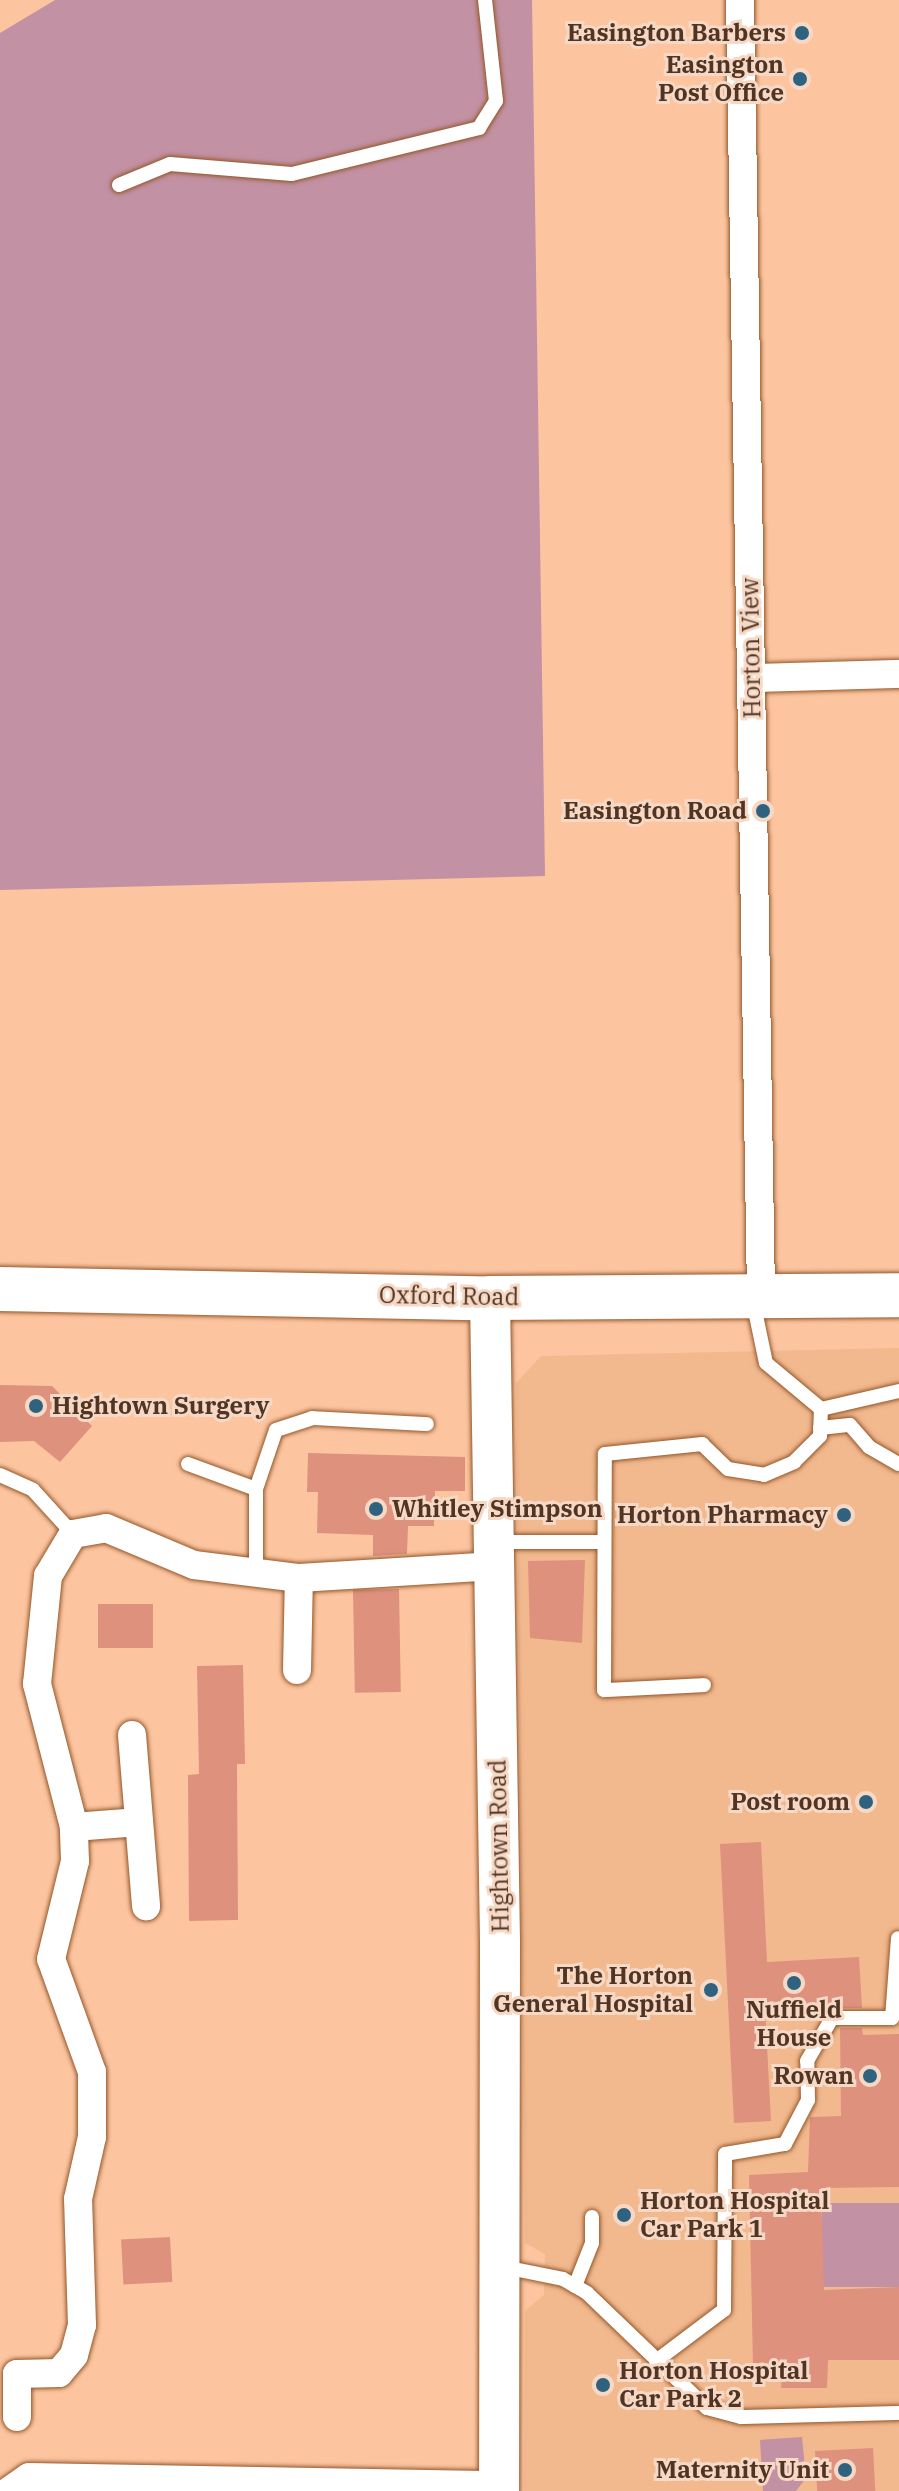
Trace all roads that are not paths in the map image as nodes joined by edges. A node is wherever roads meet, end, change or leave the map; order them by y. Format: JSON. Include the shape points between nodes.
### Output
{"nodes":[{"id":1,"x":485,"y":0,"type":"edge"},
{"id":2,"x":740,"y":0,"type":"edge"},
{"id":3,"x":119,"y":185,"type":"dead end"},
{"id":4,"x":899,"y":674,"type":"edge"},
{"id":5,"x":752,"y":678,"type":"junction"},
{"id":6,"x":0,"y":1289,"type":"edge"},
{"id":7,"x":899,"y":1295,"type":"edge"},
{"id":8,"x":756,"y":1297,"type":"junction"},
{"id":9,"x":490,"y":1298,"type":"junction"},
{"id":10,"x":899,"y":1391,"type":"edge"},
{"id":11,"x":821,"y":1409,"type":"junction"},
{"id":12,"x":427,"y":1424,"type":"dead end"},
{"id":13,"x":820,"y":1428,"type":"junction"},
{"id":14,"x":188,"y":1464,"type":"dead end"},
{"id":15,"x":899,"y":1464,"type":"edge"},
{"id":16,"x":0,"y":1475,"type":"edge"},
{"id":17,"x":256,"y":1489,"type":"junction"},
{"id":18,"x":73,"y":1534,"type":"junction"},
{"id":19,"x":602,"y":1542,"type":"junction"},
{"id":20,"x":496,"y":1554,"type":"junction"},
{"id":21,"x":256,"y":1573,"type":"junction"},
{"id":22,"x":299,"y":1578,"type":"junction"},
{"id":23,"x":297,"y":1670,"type":"dead end"},
{"id":24,"x":704,"y":1685,"type":"dead end"},
{"id":25,"x":132,"y":1735,"type":"dead end"},
{"id":26,"x":139,"y":1822,"type":"junction"},
{"id":27,"x":74,"y":1827,"type":"junction"},
{"id":28,"x":146,"y":1906,"type":"dead end"},
{"id":29,"x":898,"y":1938,"type":"edge"},
{"id":30,"x":592,"y":2217,"type":"dead end"},
{"id":31,"x":499,"y":2267,"type":"junction"},
{"id":32,"x":575,"y":2286,"type":"junction"},
{"id":33,"x":656,"y":2361,"type":"junction"},
{"id":34,"x":899,"y":2413,"type":"edge"},
{"id":35,"x":17,"y":2417,"type":"dead end"},
{"id":36,"x":499,"y":2488,"type":"edge"},
{"id":37,"x":9,"y":2491,"type":"edge"}],
"edges":[{"from":1,"to":3,"type":"lane","via":[[496,101],[479,128],[292,174],[170,164]]},
{"from":2,"to":5,"type":"street","name":"Horton View"},
{"from":4,"to":5,"type":"street"},
{"from":5,"to":8,"type":"street","name":"Horton View"},
{"from":6,"to":9,"type":"main road","name":"Oxford Road"},
{"from":7,"to":8,"type":"main road","name":"Oxford Road"},
{"from":8,"to":9,"type":"main road","name":"Oxford Road"},
{"from":8,"to":11,"type":"lane","via":[[766,1363]]},
{"from":9,"to":20,"type":"street","name":"Hightown Road"},
{"from":10,"to":11,"type":"lane"},
{"from":11,"to":13,"type":"lane"},
{"from":12,"to":17,"type":"lane","via":[[312,1418],[276,1430]]},
{"from":13,"to":15,"type":"lane","via":[[850,1425],[869,1447]]},
{"from":13,"to":19,"type":"lane","via":[[820,1436],[794,1462],[764,1475],[728,1469],[702,1444],[605,1454]]},
{"from":14,"to":17,"type":"lane"},
{"from":16,"to":18,"type":"lane","via":[[33,1490]]},
{"from":17,"to":21,"type":"lane"},
{"from":18,"to":21,"type":"street","via":[[106,1528],[194,1565]]},
{"from":18,"to":27,"type":"street","via":[[48,1576],[37,1684]]},
{"from":19,"to":20,"type":"lane"},
{"from":19,"to":24,"type":"lane","via":[[604,1690]]},
{"from":20,"to":22,"type":"street"},
{"from":20,"to":31,"type":"street","name":"Hightown Road"},
{"from":21,"to":22,"type":"street"},
{"from":22,"to":23,"type":"street"},
{"from":25,"to":26,"type":"street"},
{"from":26,"to":27,"type":"street"},
{"from":26,"to":28,"type":"street"},
{"from":27,"to":35,"type":"street","via":[[75,1861],[51,1959],[92,2072],[92,2137],[78,2199],[82,2325],[74,2355],[59,2373],[17,2374]]},
{"from":29,"to":33,"type":"lane","via":[[892,2018],[832,2018],[807,2061],[808,2100],[785,2144],[725,2154],[724,2310]]},
{"from":30,"to":32,"type":"lane","via":[[592,2243]]},
{"from":31,"to":32,"type":"lane","via":[[532,2271]]},
{"from":31,"to":36,"type":"street","name":"Hightown Road"},
{"from":32,"to":33,"type":"lane"},
{"from":33,"to":34,"type":"lane","via":[[707,2408],[741,2417]]},
{"from":36,"to":37,"type":"street","via":[[29,2477]]}]}
